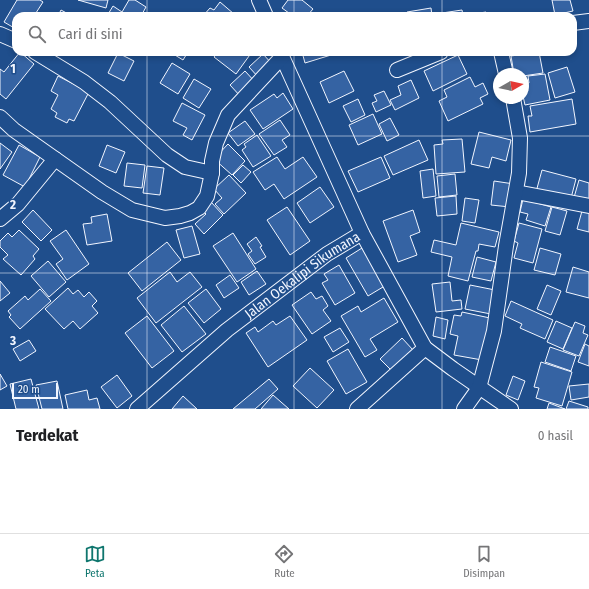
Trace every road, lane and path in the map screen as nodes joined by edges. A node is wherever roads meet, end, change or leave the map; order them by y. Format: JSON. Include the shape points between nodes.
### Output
{"nodes":[{"id":1,"x":260,"y":0,"type":"edge"},
{"id":2,"x":264,"y":12,"type":"edge"},
{"id":3,"x":589,"y":21,"type":"edge"},
{"id":4,"x":577,"y":22,"type":"edge"},
{"id":5,"x":0,"y":34,"type":"edge"},
{"id":6,"x":12,"y":39,"type":"edge"},
{"id":7,"x":42,"y":56,"type":"edge"},
{"id":8,"x":280,"y":56,"type":"edge"},
{"id":9,"x":281,"y":56,"type":"edge"},
{"id":10,"x":431,"y":56,"type":"edge"},
{"id":11,"x":502,"y":56,"type":"edge"},
{"id":12,"x":505,"y":68,"type":"edge"},
{"id":13,"x":397,"y":70,"type":"dead end"},
{"id":14,"x":514,"y":104,"type":"edge"},
{"id":15,"x":0,"y":117,"type":"edge"},
{"id":16,"x":55,"y":159,"type":"junction"},
{"id":17,"x":212,"y":173,"type":"junction"},
{"id":18,"x":516,"y":192,"type":"junction"},
{"id":19,"x":589,"y":206,"type":"edge"},
{"id":20,"x":0,"y":219,"type":"edge"},
{"id":21,"x":362,"y":233,"type":"junction"},
{"id":22,"x":425,"y":348,"type":"junction"},
{"id":23,"x":479,"y":388,"type":"junction"},
{"id":24,"x":137,"y":409,"type":"edge"},
{"id":25,"x":357,"y":409,"type":"edge"},
{"id":26,"x":464,"y":409,"type":"edge"},
{"id":27,"x":511,"y":409,"type":"edge"}],
"edges":[{"from":1,"to":2,"type":"street"},
{"from":3,"to":4,"type":"street"},
{"from":5,"to":6,"type":"street"},
{"from":7,"to":17,"type":"street","via":[[84,82],[110,102],[167,155],[185,167]]},
{"from":8,"to":17,"type":"street","via":[[228,115],[216,143]]},
{"from":9,"to":21,"type":"street"},
{"from":10,"to":13,"type":"street"},
{"from":11,"to":12,"type":"street"},
{"from":14,"to":18,"type":"street","via":[[520,138],[520,173]]},
{"from":15,"to":16,"type":"street"},
{"from":16,"to":17,"type":"street","via":[[132,210],[165,218],[190,213],[199,208],[207,196]]},
{"from":16,"to":20,"type":"street","via":[[18,204]]},
{"from":18,"to":19,"type":"street"},
{"from":18,"to":23,"type":"street","via":[[494,331]]},
{"from":21,"to":22,"type":"street","name":"Jalan Oekalipi Sikumana"},
{"from":21,"to":24,"type":"street","name":"Jalan Oekalipi Sikumana","via":[[328,254],[227,330]]},
{"from":22,"to":23,"type":"street","name":"Jalan Oekalipi Sikumana"},
{"from":22,"to":25,"type":"street"},
{"from":23,"to":26,"type":"street"},
{"from":23,"to":27,"type":"street","name":"Jalan Oekalipi Sikumana"}]}
